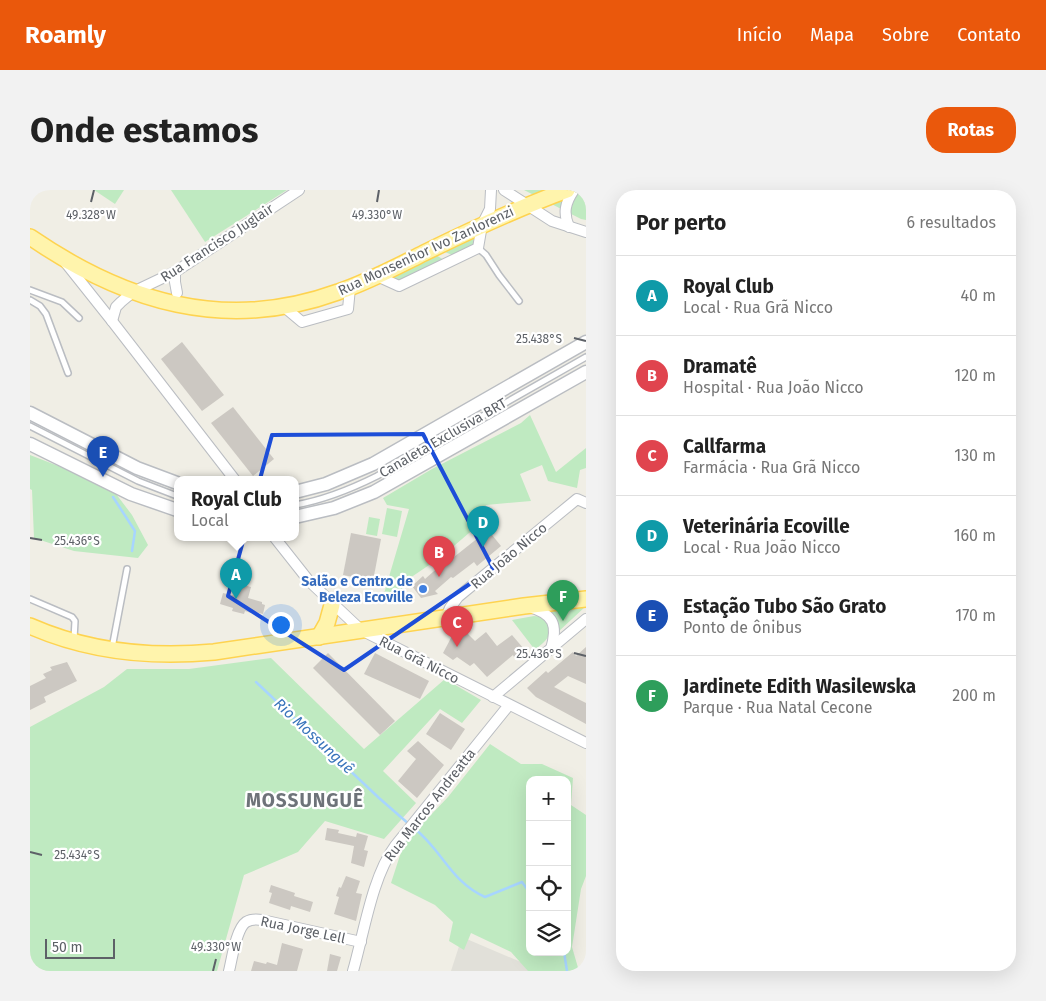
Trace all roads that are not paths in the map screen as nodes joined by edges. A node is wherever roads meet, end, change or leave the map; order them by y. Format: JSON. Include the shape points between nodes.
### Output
{"nodes":[{"id":1,"x":299,"y":190,"type":"edge"},
{"id":2,"x":491,"y":190,"type":"edge"},
{"id":3,"x":504,"y":190,"type":"edge"},
{"id":4,"x":567,"y":190,"type":"edge"},
{"id":5,"x":574,"y":190,"type":"edge"},
{"id":6,"x":526,"y":206,"type":"junction"},
{"id":7,"x":482,"y":225,"type":"junction"},
{"id":8,"x":569,"y":227,"type":"junction"},
{"id":9,"x":586,"y":232,"type":"edge"},
{"id":10,"x":30,"y":237,"type":"edge"},
{"id":11,"x":478,"y":248,"type":"junction"},
{"id":12,"x":433,"y":249,"type":"junction"},
{"id":13,"x":60,"y":257,"type":"junction"},
{"id":14,"x":453,"y":260,"type":"junction"},
{"id":15,"x":175,"y":272,"type":"junction"},
{"id":16,"x":377,"y":276,"type":"junction"},
{"id":17,"x":30,"y":290,"type":"edge"},
{"id":18,"x":134,"y":292,"type":"junction"},
{"id":19,"x":177,"y":293,"type":"dead end"},
{"id":20,"x":30,"y":300,"type":"edge"},
{"id":21,"x":519,"y":300,"type":"dead end"},
{"id":22,"x":79,"y":318,"type":"dead end"},
{"id":23,"x":112,"y":322,"type":"junction"},
{"id":24,"x":586,"y":342,"type":"edge"},
{"id":25,"x":586,"y":357,"type":"edge"},
{"id":26,"x":586,"y":372,"type":"edge"},
{"id":27,"x":68,"y":373,"type":"dead end"},
{"id":28,"x":30,"y":413,"type":"edge"},
{"id":29,"x":30,"y":426,"type":"edge"},
{"id":30,"x":30,"y":444,"type":"edge"},
{"id":31,"x":223,"y":467,"type":"junction"},
{"id":32,"x":223,"y":476,"type":"edge"},
{"id":33,"x":231,"y":476,"type":"edge"},
{"id":34,"x":174,"y":482,"type":"edge"},
{"id":35,"x":299,"y":491,"type":"edge"},
{"id":36,"x":174,"y":495,"type":"edge"},
{"id":37,"x":582,"y":501,"type":"edge"},
{"id":38,"x":299,"y":504,"type":"edge"},
{"id":39,"x":174,"y":509,"type":"edge"},
{"id":40,"x":299,"y":516,"type":"edge"},
{"id":41,"x":280,"y":541,"type":"edge"},
{"id":42,"x":127,"y":569,"type":"dead end"},
{"id":43,"x":30,"y":599,"type":"edge"},
{"id":44,"x":586,"y":599,"type":"edge"},
{"id":45,"x":332,"y":604,"type":"junction"},
{"id":46,"x":524,"y":606,"type":"junction"},
{"id":47,"x":446,"y":617,"type":"junction"},
{"id":48,"x":586,"y":619,"type":"edge"},
{"id":49,"x":30,"y":626,"type":"edge"},
{"id":50,"x":361,"y":630,"type":"junction"},
{"id":51,"x":319,"y":637,"type":"junction"},
{"id":52,"x":73,"y":642,"type":"junction"},
{"id":53,"x":551,"y":649,"type":"junction"},
{"id":54,"x":112,"y":651,"type":"junction"},
{"id":55,"x":493,"y":697,"type":"junction"},
{"id":56,"x":510,"y":705,"type":"junction"},
{"id":57,"x":586,"y":743,"type":"edge"},
{"id":58,"x":361,"y":942,"type":"junction"},
{"id":59,"x":229,"y":971,"type":"edge"},
{"id":60,"x":353,"y":971,"type":"edge"}],
"edges":[{"from":1,"to":15,"type":"street","name":"Rua Francisco Juglair"},
{"from":2,"to":7,"type":"street","via":[[490,209]]},
{"from":3,"to":6,"type":"street"},
{"from":4,"to":6,"type":"main road","name":"Rua Monsenhor Ivo Zanlorenzi"},
{"from":5,"to":8,"type":"street","via":[[566,202]]},
{"from":6,"to":7,"type":"main road","name":"Rua Monsenhor Ivo Zanlorenzi"},
{"from":6,"to":8,"type":"street"},
{"from":7,"to":11,"type":"street"},
{"from":7,"to":12,"type":"main road","name":"Rua Monsenhor Ivo Zanlorenzi"},
{"from":8,"to":9,"type":"street"},
{"from":10,"to":13,"type":"main road","name":"Rua Monsenhor Ivo Zanlorenzi"},
{"from":11,"to":14,"type":"street"},
{"from":11,"to":21,"type":"lane"},
{"from":12,"to":14,"type":"street"},
{"from":12,"to":16,"type":"main road","name":"Rua Monsenhor Ivo Zanlorenzi"},
{"from":13,"to":18,"type":"main road","name":"Rua Monsenhor Ivo Zanlorenzi"},
{"from":13,"to":23,"type":"street"},
{"from":14,"to":16,"type":"street","via":[[399,286]]},
{"from":15,"to":18,"type":"street","name":"Rua Francisco Juglair"},
{"from":15,"to":19,"type":"street"},
{"from":16,"to":18,"type":"main road","name":"Rua Monsenhor Ivo Zanlorenzi","via":[[320,298],[252,310],[215,310],[173,304]]},
{"from":17,"to":22,"type":"lane","via":[[62,302]]},
{"from":18,"to":23,"type":"street","via":[[116,308]]},
{"from":20,"to":27,"type":"lane","via":[[46,314]]},
{"from":23,"to":31,"type":"street"},
{"from":24,"to":35,"type":"street","via":[[373,464],[326,484]]},
{"from":25,"to":38,"type":"lane","name":"Canaleta Exclusiva BRT","via":[[377,476],[354,487]]},
{"from":26,"to":40,"type":"street","via":[[382,488],[334,508]]},
{"from":28,"to":34,"type":"street","via":[[137,468]]},
{"from":29,"to":36,"type":"lane","via":[[138,481]]},
{"from":30,"to":39,"type":"street","via":[[131,494]]},
{"from":31,"to":32,"type":"street"},
{"from":31,"to":33,"type":"street"},
{"from":37,"to":47,"type":"street","name":"Rua João Nicco","via":[[458,598]]},
{"from":41,"to":45,"type":"street","name":"Rua Grã Nicco"},
{"from":42,"to":54,"type":"lane"},
{"from":43,"to":52,"type":"lane","via":[[72,617],[75,620]]},
{"from":44,"to":46,"type":"main road"},
{"from":45,"to":50,"type":"street","name":"Rua Grã Nicco"},
{"from":45,"to":51,"type":"main road","via":[[327,624]]},
{"from":46,"to":47,"type":"main road"},
{"from":46,"to":53,"type":"street","via":[[542,612],[552,620],[555,632]]},
{"from":47,"to":50,"type":"main road"},
{"from":48,"to":53,"type":"street"},
{"from":49,"to":52,"type":"main road"},
{"from":50,"to":51,"type":"main road"},
{"from":50,"to":55,"type":"street","name":"Rua Grã Nicco"},
{"from":51,"to":54,"type":"main road","via":[[196,653]]},
{"from":52,"to":54,"type":"main road"},
{"from":53,"to":55,"type":"street"},
{"from":55,"to":56,"type":"street","name":"Rua Grã Nicco"},
{"from":56,"to":57,"type":"street","name":"Rua Grã Nicco"},
{"from":56,"to":58,"type":"street","name":"Rua Marcos Andreatta","via":[[389,854],[380,870]]},
{"from":58,"to":59,"type":"street","name":"Rua Jorge Lell","via":[[251,920],[246,922],[238,936]]},
{"from":58,"to":60,"type":"street","name":"Rua Marcos Andreatta"}]}
